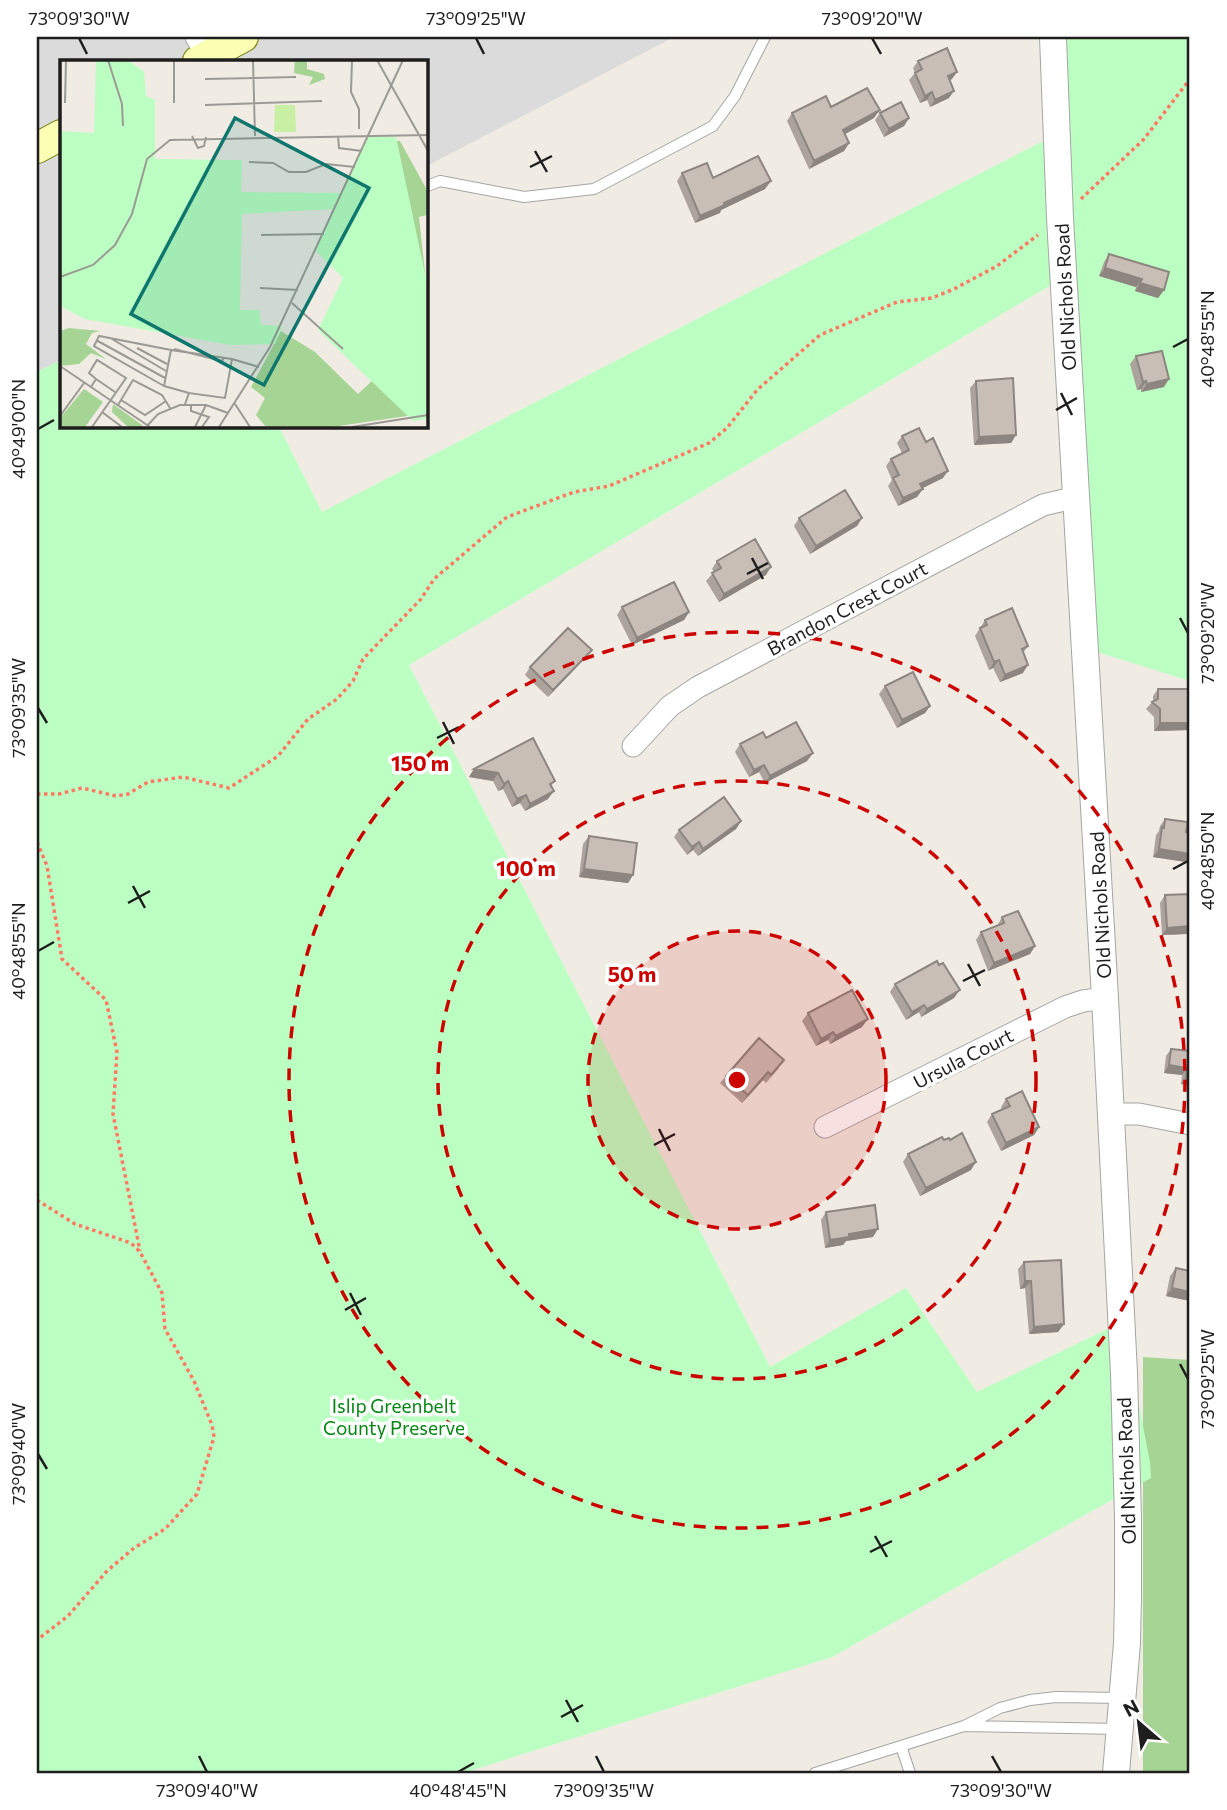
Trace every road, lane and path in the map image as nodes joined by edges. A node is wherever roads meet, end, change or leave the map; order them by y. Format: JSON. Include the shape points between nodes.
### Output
{"nodes":[{"id":1,"x":243,"y":37,"type":"edge"},
{"id":2,"x":765,"y":37,"type":"edge"},
{"id":3,"x":1053,"y":37,"type":"edge"},
{"id":4,"x":200,"y":51,"type":"edge"},
{"id":5,"x":1190,"y":79,"type":"edge"},
{"id":6,"x":60,"y":136,"type":"edge"},
{"id":7,"x":37,"y":148,"type":"edge"},
{"id":8,"x":427,"y":186,"type":"edge"},
{"id":9,"x":1060,"y":218,"type":"junction"},
{"id":10,"x":1077,"y":497,"type":"junction"},
{"id":11,"x":633,"y":746,"type":"dead end"},
{"id":12,"x":37,"y":794,"type":"edge"},
{"id":13,"x":37,"y":842,"type":"edge"},
{"id":14,"x":1105,"y":998,"type":"junction"},
{"id":15,"x":1111,"y":1114,"type":"junction"},
{"id":16,"x":1190,"y":1124,"type":"edge"},
{"id":17,"x":825,"y":1127,"type":"dead end"},
{"id":18,"x":37,"y":1200,"type":"edge"},
{"id":19,"x":140,"y":1252,"type":"junction"},
{"id":20,"x":37,"y":1640,"type":"edge"},
{"id":21,"x":1123,"y":1698,"type":"junction"},
{"id":22,"x":964,"y":1726,"type":"junction"},
{"id":23,"x":1120,"y":1730,"type":"junction"},
{"id":24,"x":901,"y":1746,"type":"junction"},
{"id":25,"x":838,"y":1770,"type":"edge"},
{"id":26,"x":815,"y":1773,"type":"edge"},
{"id":27,"x":910,"y":1773,"type":"edge"},
{"id":28,"x":1116,"y":1773,"type":"edge"}],
"edges":[{"from":1,"to":4,"type":"main road"},
{"from":2,"to":8,"type":"lane","via":[[735,96],[713,126],[594,189],[524,197],[440,181]]},
{"from":3,"to":9,"type":"street","name":"Old Nichols Road"},
{"from":5,"to":9,"type":"path","via":[[1144,139]]},
{"from":6,"to":7,"type":"main road"},
{"from":9,"to":10,"type":"street","name":"Old Nichols Road"},
{"from":9,"to":12,"type":"path","via":[[997,266],[954,289],[932,298],[897,302],[820,335],[757,390],[709,443],[609,486],[574,492],[507,516],[434,579],[421,599],[363,659],[338,699],[308,719],[278,756],[229,788],[183,777],[148,782],[116,796],[82,788]]},
{"from":10,"to":11,"type":"street","name":"Brandon Crest Court","via":[[1043,505],[698,687],[670,706]]},
{"from":10,"to":14,"type":"street","name":"Old Nichols Road"},
{"from":13,"to":19,"type":"path","via":[[47,866],[62,959],[106,1000],[117,1052],[113,1114]]},
{"from":14,"to":15,"type":"street","name":"Old Nichols Road"},
{"from":14,"to":17,"type":"street","name":"Ursula Court","via":[[1065,1007]]},
{"from":15,"to":16,"type":"street","via":[[1139,1114]]},
{"from":15,"to":21,"type":"street","name":"Old Nichols Road","via":[[1128,1518]]},
{"from":18,"to":19,"type":"path","via":[[75,1224],[131,1243]]},
{"from":19,"to":20,"type":"path","via":[[162,1293],[165,1329],[194,1381],[214,1437],[197,1494],[165,1530],[107,1571],[68,1616]]},
{"from":21,"to":22,"type":"lane","via":[[1030,1699]]},
{"from":21,"to":23,"type":"street","name":"Old Nichols Road"},
{"from":22,"to":23,"type":"lane"},
{"from":22,"to":24,"type":"lane"},
{"from":23,"to":28,"type":"street","name":"Old Nichols Road"},
{"from":24,"to":25,"type":"lane"},
{"from":24,"to":27,"type":"lane"},
{"from":25,"to":26,"type":"lane"}]}
